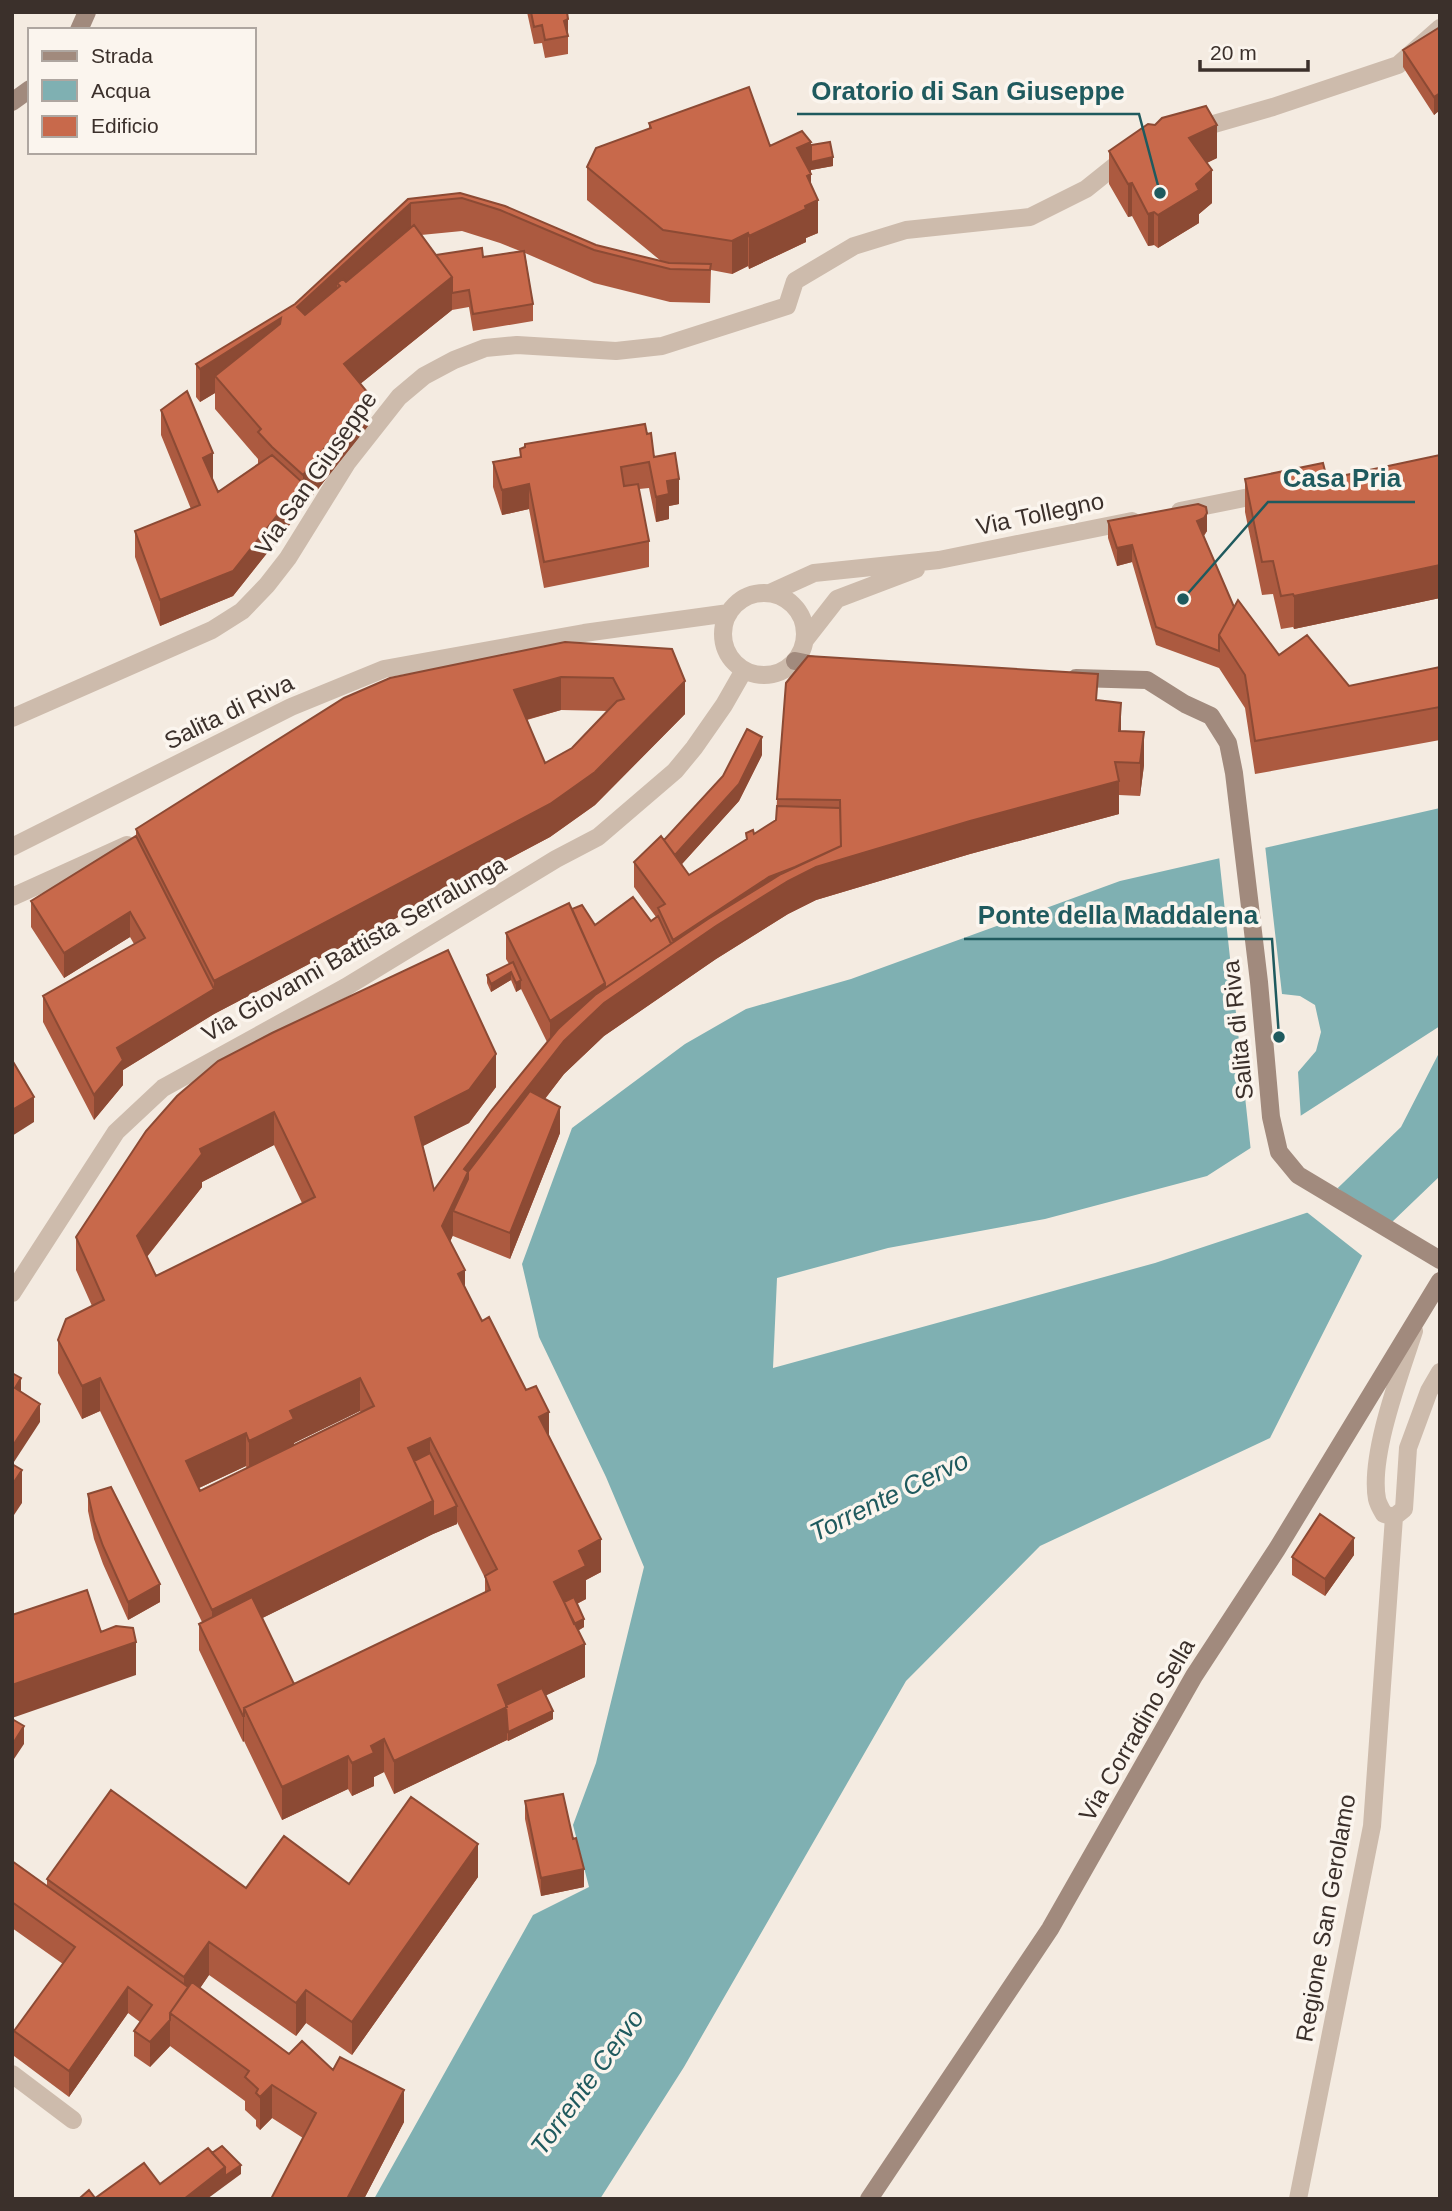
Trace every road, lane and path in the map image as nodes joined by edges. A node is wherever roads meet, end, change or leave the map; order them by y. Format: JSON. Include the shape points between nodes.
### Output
{"nodes":[{"id":1,"x":88,"y":12,"type":"edge"},
{"id":2,"x":80,"y":28,"type":"edge"},
{"id":3,"x":1440,"y":28,"type":"edge"},
{"id":4,"x":28,"y":90,"type":"edge"},
{"id":5,"x":12,"y":102,"type":"edge"},
{"id":6,"x":1182,"y":133,"type":"edge"},
{"id":7,"x":1143,"y":144,"type":"edge"},
{"id":8,"x":1291,"y":488,"type":"edge"},
{"id":9,"x":939,"y":560,"type":"junction"},
{"id":10,"x":770,"y":593,"type":"junction"},
{"id":11,"x":729,"y":613,"type":"junction"},
{"id":12,"x":805,"y":640,"type":"junction"},
{"id":13,"x":479,"y":653,"type":"junction"},
{"id":14,"x":795,"y":662,"type":"junction"},
{"id":15,"x":837,"y":669,"type":"edge"},
{"id":16,"x":744,"y":670,"type":"junction"},
{"id":17,"x":446,"y":678,"type":"edge"},
{"id":18,"x":1055,"y":678,"type":"edge"},
{"id":19,"x":12,"y":718,"type":"edge"},
{"id":20,"x":142,"y":838,"type":"edge"},
{"id":21,"x":12,"y":847,"type":"edge"},
{"id":22,"x":12,"y":897,"type":"edge"},
{"id":23,"x":1440,"y":1260,"type":"edge"},
{"id":24,"x":1440,"y":1281,"type":"edge"},
{"id":25,"x":13,"y":1288,"type":"edge"},
{"id":26,"x":1419,"y":1314,"type":"junction"},
{"id":27,"x":1440,"y":1372,"type":"edge"},
{"id":28,"x":1394,"y":1517,"type":"junction"},
{"id":29,"x":12,"y":2074,"type":"edge"},
{"id":30,"x":73,"y":2120,"type":"dead end"},
{"id":31,"x":869,"y":2199,"type":"edge"},
{"id":32,"x":1298,"y":2199,"type":"edge"}],
"edges":[{"from":1,"to":2,"type":"main road"},
{"from":3,"to":6,"type":"street","via":[[1398,65]]},
{"from":4,"to":5,"type":"main road"},
{"from":7,"to":19,"type":"street","name":"Via San Giuseppe","via":[[1086,190],[1030,217],[906,230],[854,246],[795,281],[787,306],[718,329],[616,351],[517,345],[485,348],[454,360],[399,397],[346,463],[288,558],[242,611],[212,630]]},
{"from":8,"to":9,"type":"street","name":"Via Tollegno"},
{"from":9,"to":10,"type":"street","name":"Via Tollegno","via":[[814,573]]},
{"from":9,"to":12,"type":"street","name":"Via Tollegno","via":[[837,599]]},
{"from":10,"to":11,"type":"street","via":[[746,597]]},
{"from":10,"to":12,"type":"street","via":[[793,604],[805,627]]},
{"from":11,"to":13,"type":"street","name":"Salita di Riva"},
{"from":11,"to":16,"type":"street","via":[[724,625],[726,651]]},
{"from":12,"to":14,"type":"street"},
{"from":13,"to":17,"type":"street","name":"Salita di Riva"},
{"from":13,"to":21,"type":"street","name":"Salita di Riva","via":[[384,669],[291,707]]},
{"from":14,"to":15,"type":"main road"},
{"from":14,"to":16,"type":"street","via":[[771,675]]},
{"from":16,"to":25,"type":"street","name":"Via Giovanni Battista Serralunga","via":[[675,771],[598,837],[163,1088],[116,1132]]},
{"from":18,"to":23,"type":"main road","name":"Salita di Riva","via":[[1147,680],[1211,716],[1228,743],[1234,773],[1271,1117],[1279,1152],[1298,1175]]},
{"from":20,"to":22,"type":"street"},
{"from":24,"to":26,"type":"main road","name":"Via Corradino Sella"},
{"from":26,"to":28,"type":"street","via":[[1389,1408],[1377,1469],[1377,1501],[1384,1514]]},
{"from":26,"to":31,"type":"main road","name":"Via Corradino Sella","via":[[1194,1676],[1050,1929]]},
{"from":27,"to":28,"type":"street","name":"Regione San Gerolamo","via":[[1408,1448],[1404,1509]]},
{"from":28,"to":32,"type":"street","name":"Regione San Gerolamo","via":[[1372,1826]]},
{"from":29,"to":30,"type":"street"}]}
